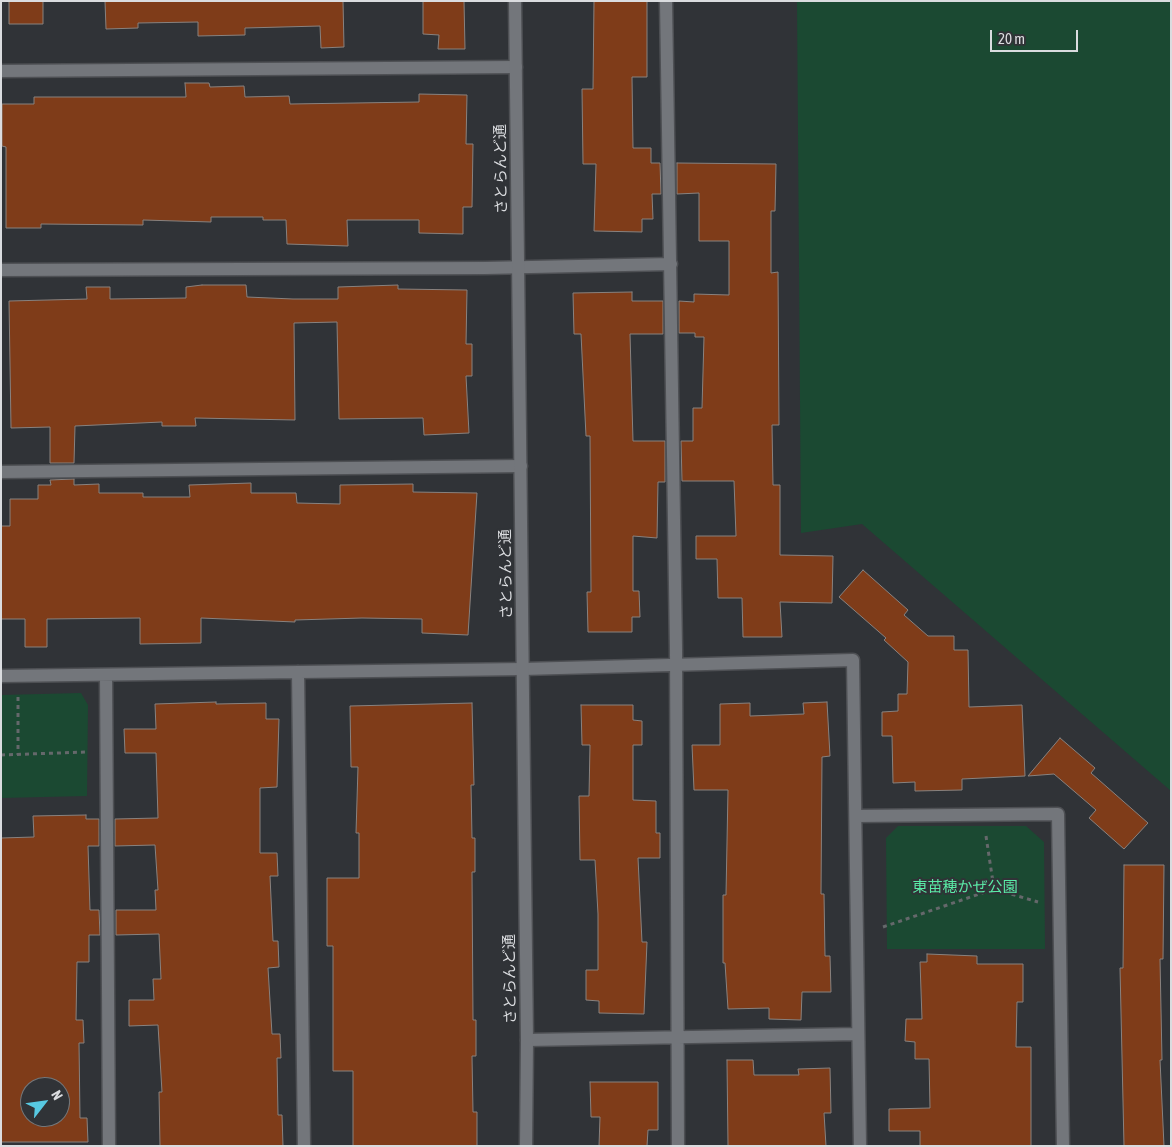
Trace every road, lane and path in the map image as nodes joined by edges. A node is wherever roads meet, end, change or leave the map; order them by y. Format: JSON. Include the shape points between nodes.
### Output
{"nodes":[{"id":1,"x":516,"y":1,"type":"edge"},
{"id":2,"x":666,"y":1,"type":"edge"},
{"id":3,"x":516,"y":67,"type":"junction"},
{"id":4,"x":1,"y":71,"type":"edge"},
{"id":5,"x":671,"y":264,"type":"junction"},
{"id":6,"x":518,"y":266,"type":"junction"},
{"id":7,"x":1,"y":270,"type":"edge"},
{"id":8,"x":521,"y":466,"type":"junction"},
{"id":9,"x":1,"y":472,"type":"edge"},
{"id":10,"x":676,"y":666,"type":"junction"},
{"id":11,"x":523,"y":669,"type":"junction"},
{"id":12,"x":298,"y":672,"type":"junction"},
{"id":13,"x":106,"y":675,"type":"junction"},
{"id":14,"x":1,"y":676,"type":"edge"},
{"id":15,"x":18,"y":694,"type":"dead end"},
{"id":16,"x":89,"y":752,"type":"dead end"},
{"id":17,"x":1,"y":755,"type":"edge"},
{"id":18,"x":18,"y":755,"type":"junction"},
{"id":19,"x":856,"y":816,"type":"junction"},
{"id":20,"x":985,"y":829,"type":"dead end"},
{"id":21,"x":994,"y":889,"type":"junction"},
{"id":22,"x":1039,"y":902,"type":"dead end"},
{"id":23,"x":884,"y":927,"type":"dead end"},
{"id":24,"x":857,"y":1034,"type":"junction"},
{"id":25,"x":677,"y":1038,"type":"junction"},
{"id":26,"x":527,"y":1040,"type":"junction"},
{"id":27,"x":109,"y":1146,"type":"edge"},
{"id":28,"x":304,"y":1146,"type":"edge"},
{"id":29,"x":526,"y":1146,"type":"edge"},
{"id":30,"x":678,"y":1146,"type":"edge"},
{"id":31,"x":860,"y":1146,"type":"edge"},
{"id":32,"x":1063,"y":1146,"type":"edge"}],
"edges":[{"from":1,"to":3,"type":"street","name":"さとらんど通"},
{"from":2,"to":5,"type":"street"},
{"from":3,"to":4,"type":"street"},
{"from":3,"to":6,"type":"street","name":"さとらんど通"},
{"from":5,"to":6,"type":"street"},
{"from":5,"to":10,"type":"street"},
{"from":6,"to":7,"type":"street"},
{"from":6,"to":8,"type":"street","name":"さとらんど通"},
{"from":8,"to":9,"type":"street"},
{"from":8,"to":11,"type":"street","name":"さとらんど通"},
{"from":10,"to":11,"type":"street"},
{"from":10,"to":19,"type":"street","via":[[853,660]]},
{"from":10,"to":25,"type":"street"},
{"from":11,"to":12,"type":"street"},
{"from":11,"to":26,"type":"street","name":"さとらんど通"},
{"from":12,"to":13,"type":"street"},
{"from":12,"to":28,"type":"street"},
{"from":13,"to":14,"type":"street"},
{"from":13,"to":27,"type":"street"},
{"from":15,"to":18,"type":"path"},
{"from":16,"to":18,"type":"path"},
{"from":17,"to":18,"type":"path"},
{"from":19,"to":24,"type":"street"},
{"from":19,"to":32,"type":"street","via":[[1058,814]]},
{"from":20,"to":21,"type":"path"},
{"from":21,"to":22,"type":"path"},
{"from":21,"to":23,"type":"path"},
{"from":24,"to":25,"type":"street"},
{"from":24,"to":31,"type":"street"},
{"from":25,"to":26,"type":"street"},
{"from":25,"to":30,"type":"street"},
{"from":26,"to":29,"type":"street","name":"さとらんど通"}]}
